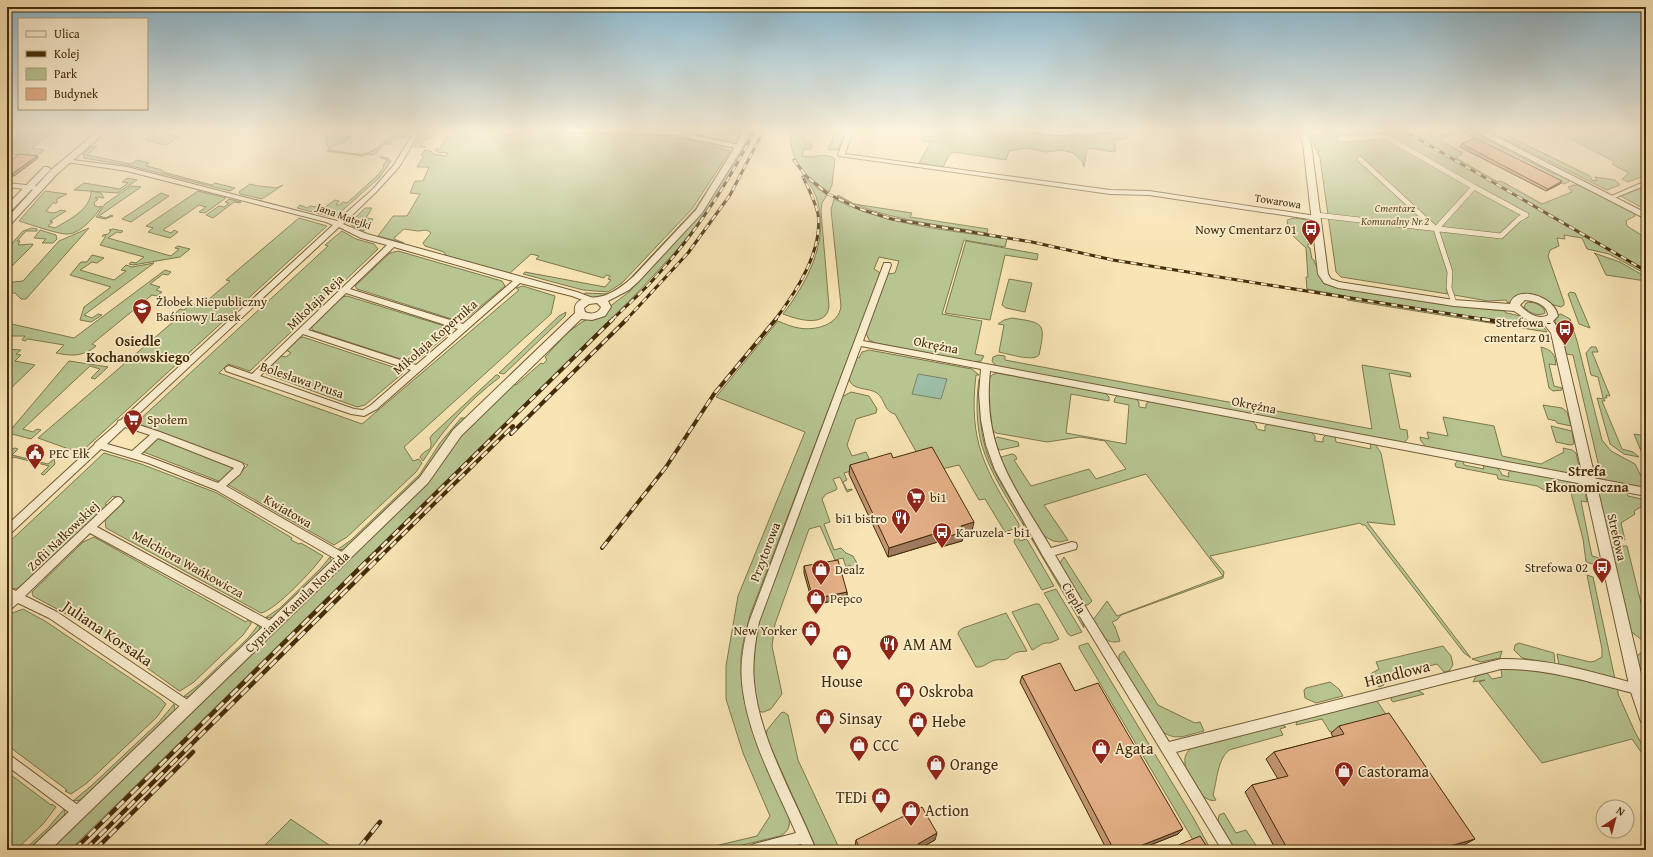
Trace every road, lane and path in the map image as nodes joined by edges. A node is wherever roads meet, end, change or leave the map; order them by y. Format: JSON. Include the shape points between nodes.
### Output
{"nodes":[{"id":1,"x":46,"y":170,"type":"edge"},
{"id":2,"x":57,"y":170,"type":"edge"},
{"id":3,"x":131,"y":170,"type":"edge"},
{"id":4,"x":393,"y":170,"type":"edge"},
{"id":5,"x":725,"y":170,"type":"edge"},
{"id":6,"x":950,"y":170,"type":"edge"},
{"id":7,"x":1310,"y":170,"type":"edge"},
{"id":8,"x":1372,"y":170,"type":"edge"},
{"id":9,"x":1444,"y":170,"type":"edge"},
{"id":10,"x":1555,"y":170,"type":"edge"},
{"id":11,"x":1646,"y":183,"type":"edge"},
{"id":12,"x":7,"y":185,"type":"edge"},
{"id":13,"x":28,"y":187,"type":"junction"},
{"id":14,"x":1474,"y":187,"type":"junction"},
{"id":15,"x":38,"y":189,"type":"junction"},
{"id":16,"x":1610,"y":198,"type":"junction"},
{"id":17,"x":7,"y":210,"type":"edge"},
{"id":18,"x":1646,"y":216,"type":"edge"},
{"id":19,"x":1316,"y":217,"type":"junction"},
{"id":20,"x":7,"y":223,"type":"edge"},
{"id":21,"x":338,"y":224,"type":"junction"},
{"id":22,"x":1436,"y":229,"type":"junction"},
{"id":23,"x":392,"y":244,"type":"junction"},
{"id":24,"x":887,"y":265,"type":"dead end"},
{"id":25,"x":518,"y":280,"type":"junction"},
{"id":26,"x":541,"y":286,"type":"junction"},
{"id":27,"x":344,"y":290,"type":"junction"},
{"id":28,"x":598,"y":302,"type":"junction"},
{"id":29,"x":1454,"y":303,"type":"junction"},
{"id":30,"x":1517,"y":308,"type":"junction"},
{"id":31,"x":582,"y":312,"type":"junction"},
{"id":32,"x":1546,"y":320,"type":"junction"},
{"id":33,"x":464,"y":328,"type":"junction"},
{"id":34,"x":302,"y":331,"type":"junction"},
{"id":35,"x":858,"y":343,"type":"junction"},
{"id":36,"x":986,"y":367,"type":"junction"},
{"id":37,"x":229,"y":369,"type":"dead end"},
{"id":38,"x":417,"y":369,"type":"junction"},
{"id":39,"x":254,"y":377,"type":"junction"},
{"id":40,"x":368,"y":412,"type":"joint"},
{"id":41,"x":121,"y":423,"type":"junction"},
{"id":42,"x":157,"y":434,"type":"junction"},
{"id":43,"x":98,"y":446,"type":"junction"},
{"id":44,"x":134,"y":455,"type":"junction"},
{"id":45,"x":1589,"y":481,"type":"junction"},
{"id":46,"x":219,"y":487,"type":"junction"},
{"id":47,"x":1646,"y":492,"type":"edge"},
{"id":48,"x":118,"y":501,"type":"dead end"},
{"id":49,"x":90,"y":528,"type":"junction"},
{"id":50,"x":7,"y":531,"type":"edge"},
{"id":51,"x":1072,"y":546,"type":"dead end"},
{"id":52,"x":1047,"y":553,"type":"junction"},
{"id":53,"x":343,"y":558,"type":"junction"},
{"id":54,"x":7,"y":592,"type":"edge"},
{"id":55,"x":18,"y":597,"type":"junction"},
{"id":56,"x":7,"y":606,"type":"edge"},
{"id":57,"x":272,"y":627,"type":"junction"},
{"id":58,"x":1637,"y":689,"type":"junction"},
{"id":59,"x":188,"y":707,"type":"junction"},
{"id":60,"x":1646,"y":717,"type":"edge"},
{"id":61,"x":1166,"y":749,"type":"junction"},
{"id":62,"x":7,"y":759,"type":"edge"},
{"id":63,"x":78,"y":812,"type":"junction"},
{"id":64,"x":1206,"y":813,"type":"junction"},
{"id":65,"x":805,"y":837,"type":"junction"},
{"id":66,"x":39,"y":850,"type":"edge"},
{"id":67,"x":754,"y":850,"type":"edge"},
{"id":68,"x":810,"y":850,"type":"edge"},
{"id":69,"x":1221,"y":850,"type":"edge"},
{"id":70,"x":1229,"y":850,"type":"edge"}],
"edges":[{"from":1,"to":13,"type":"street"},
{"from":2,"to":15,"type":"street"},
{"from":3,"to":21,"type":"street","name":"Jana Matejki"},
{"from":4,"to":21,"type":"street"},
{"from":5,"to":28,"type":"street","via":[[699,211],[624,293]]},
{"from":6,"to":19,"type":"street","name":"Towarowa","via":[[1110,192],[1149,193]]},
{"from":7,"to":19,"type":"street","name":"Towarowa"},
{"from":8,"to":22,"type":"street"},
{"from":9,"to":14,"type":"street"},
{"from":10,"to":16,"type":"street"},
{"from":11,"to":16,"type":"street"},
{"from":12,"to":13,"type":"street"},
{"from":13,"to":15,"type":"street"},
{"from":13,"to":17,"type":"street"},
{"from":14,"to":22,"type":"street"},
{"from":14,"to":22,"type":"street","via":[[1526,215],[1501,236]]},
{"from":15,"to":20,"type":"street"},
{"from":16,"to":18,"type":"street"},
{"from":19,"to":22,"type":"street"},
{"from":19,"to":29,"type":"street","via":[[1323,274],[1327,281],[1338,285]]},
{"from":21,"to":23,"type":"street","name":"Jana Matejki","via":[[359,234]]},
{"from":21,"to":41,"type":"street"},
{"from":22,"to":29,"type":"street","via":[[1450,272],[1449,288]]},
{"from":23,"to":25,"type":"street","name":"Jana Matejki"},
{"from":23,"to":27,"type":"street","name":"Mikołaja Reja"},
{"from":24,"to":35,"type":"street","name":"Przytorowa"},
{"from":25,"to":26,"type":"street","name":"Jana Matejki"},
{"from":25,"to":33,"type":"street","name":"Mikołaja Kopernika"},
{"from":26,"to":28,"type":"street","name":"Jana Matejki"},
{"from":26,"to":31,"type":"street","name":"Jana Matejki","via":[[570,297]]},
{"from":27,"to":33,"type":"street"},
{"from":27,"to":34,"type":"street","name":"Mikołaja Reja"},
{"from":28,"to":31,"type":"street"},
{"from":28,"to":31,"type":"street","via":[[604,312],[601,314]]},
{"from":29,"to":30,"type":"street"},
{"from":30,"to":32,"type":"street","via":[[1527,316]]},
{"from":30,"to":32,"type":"street","via":[[1516,301],[1523,297],[1542,301],[1553,312],[1553,316]]},
{"from":31,"to":53,"type":"street","name":"Cypriana Kamila Norwida","via":[[582,320],[547,347],[457,433],[424,480]]},
{"from":32,"to":45,"type":"street","name":"Strefowa","via":[[1556,333]]},
{"from":33,"to":38,"type":"street","name":"Mikołaja Kopernika"},
{"from":34,"to":38,"type":"street"},
{"from":34,"to":39,"type":"street","name":"Mikołaja Reja"},
{"from":35,"to":36,"type":"street","name":"Okrężna"},
{"from":35,"to":65,"type":"street","name":"Przytorowa","via":[[754,622],[747,656],[748,688],[756,726]]},
{"from":36,"to":45,"type":"street","name":"Okrężna"},
{"from":36,"to":52,"type":"street","name":"Ciepła","via":[[984,409],[990,449]]},
{"from":37,"to":39,"type":"street","name":"Bolesława Prusa"},
{"from":38,"to":40,"type":"street","name":"Mikołaja Kopernika"},
{"from":39,"to":40,"type":"street","name":"Bolesława Prusa","via":[[354,412]]},
{"from":41,"to":42,"type":"street"},
{"from":41,"to":43,"type":"street"},
{"from":42,"to":44,"type":"street"},
{"from":42,"to":46,"type":"street","via":[[239,466]]},
{"from":43,"to":44,"type":"street","name":"Kwiatowa"},
{"from":43,"to":50,"type":"street"},
{"from":44,"to":46,"type":"street","name":"Kwiatowa"},
{"from":45,"to":47,"type":"street","name":"Okrężna"},
{"from":45,"to":58,"type":"street","name":"Strefowa"},
{"from":46,"to":53,"type":"street","name":"Kwiatowa"},
{"from":48,"to":49,"type":"street","name":"Zofii Nałkowskiej"},
{"from":49,"to":55,"type":"street","name":"Zofii Nałkowskiej"},
{"from":49,"to":57,"type":"street","name":"Melchiora Wańkowicza"},
{"from":51,"to":52,"type":"street"},
{"from":52,"to":61,"type":"street","name":"Ciepła"},
{"from":53,"to":57,"type":"street","name":"Cypriana Kamila Norwida"},
{"from":54,"to":55,"type":"street","name":"Juliana Korsaka"},
{"from":55,"to":56,"type":"street","name":"Zofii Nałkowskiej"},
{"from":55,"to":59,"type":"street","name":"Juliana Korsaka","via":[[53,615]]},
{"from":57,"to":59,"type":"street","name":"Cypriana Kamila Norwida"},
{"from":58,"to":60,"type":"street","name":"Strefowa"},
{"from":58,"to":61,"type":"street","name":"Handlowa","via":[[1550,666],[1529,663],[1501,664]]},
{"from":59,"to":63,"type":"street","name":"Cypriana Kamila Norwida"},
{"from":61,"to":64,"type":"street","name":"Ciepła"},
{"from":62,"to":63,"type":"street"},
{"from":63,"to":66,"type":"street","name":"Cypriana Kamila Norwida"},
{"from":64,"to":69,"type":"street","name":"Ciepła"},
{"from":64,"to":70,"type":"street","name":"Ciepła"},
{"from":65,"to":67,"type":"street"},
{"from":65,"to":68,"type":"street","name":"Przytorowa"}]}
